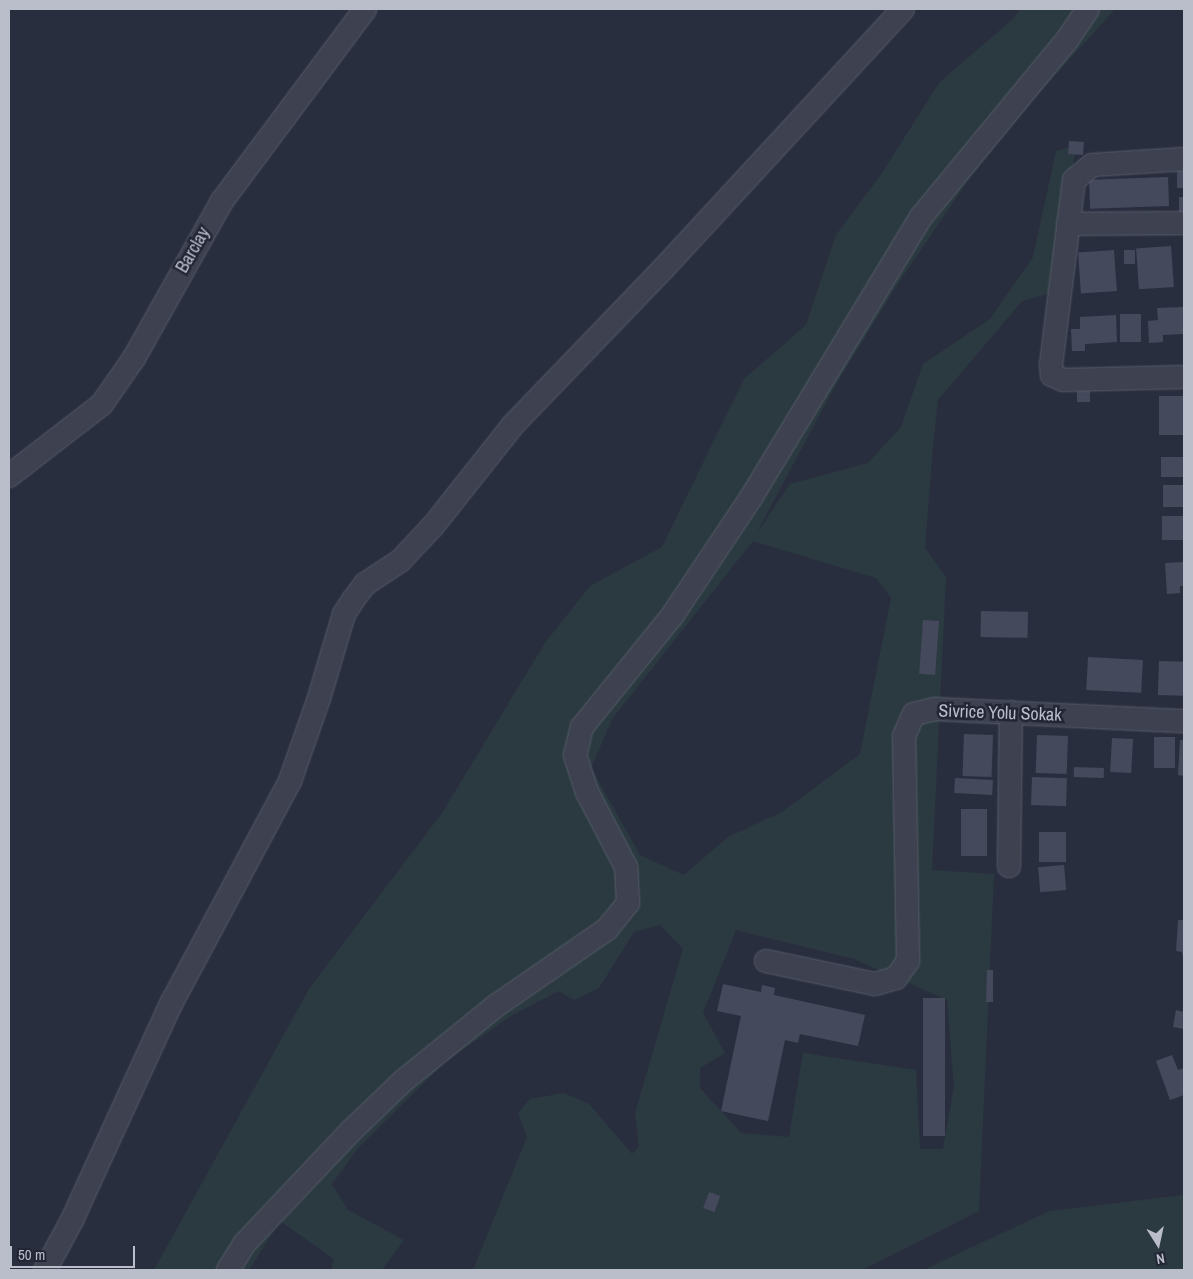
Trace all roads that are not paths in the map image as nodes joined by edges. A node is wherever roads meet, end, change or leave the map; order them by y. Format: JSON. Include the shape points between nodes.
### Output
{"nodes":[{"id":1,"x":365,"y":9,"type":"edge"},
{"id":2,"x":903,"y":9,"type":"edge"},
{"id":3,"x":1088,"y":9,"type":"edge"},
{"id":4,"x":1184,"y":159,"type":"edge"},
{"id":5,"x":1068,"y":224,"type":"junction"},
{"id":6,"x":1184,"y":224,"type":"edge"},
{"id":7,"x":1184,"y":378,"type":"edge"},
{"id":8,"x":9,"y":476,"type":"edge"},
{"id":9,"x":1010,"y":712,"type":"junction"},
{"id":10,"x":1184,"y":721,"type":"edge"},
{"id":11,"x":1009,"y":866,"type":"dead end"},
{"id":12,"x":766,"y":961,"type":"dead end"},
{"id":13,"x":45,"y":1270,"type":"edge"},
{"id":14,"x":228,"y":1270,"type":"edge"}],
"edges":[{"from":1,"to":8,"type":"street","name":"Barclay","via":[[222,201],[134,358],[102,404]]},
{"from":2,"to":13,"type":"street","via":[[664,268],[513,425],[433,526],[400,561],[365,584],[348,607],[290,781],[172,1002],[72,1220]]},
{"from":3,"to":14,"type":"street","via":[[1067,40],[921,217],[752,496],[672,616],[582,727],[575,755],[587,792],[626,867],[628,903],[607,930],[497,1005],[403,1080],[252,1236]]},
{"from":4,"to":5,"type":"street","via":[[1092,165],[1074,180]]},
{"from":5,"to":6,"type":"street"},
{"from":5,"to":7,"type":"street","via":[[1052,375],[1063,380]]},
{"from":9,"to":10,"type":"street","name":"Sivrice Yolu Sokak"},
{"from":9,"to":11,"type":"street"},
{"from":9,"to":12,"type":"street","name":"Sivrice Yolu Sokak","via":[[935,709],[914,714],[904,736],[908,961],[896,978],[875,984]]}]}
